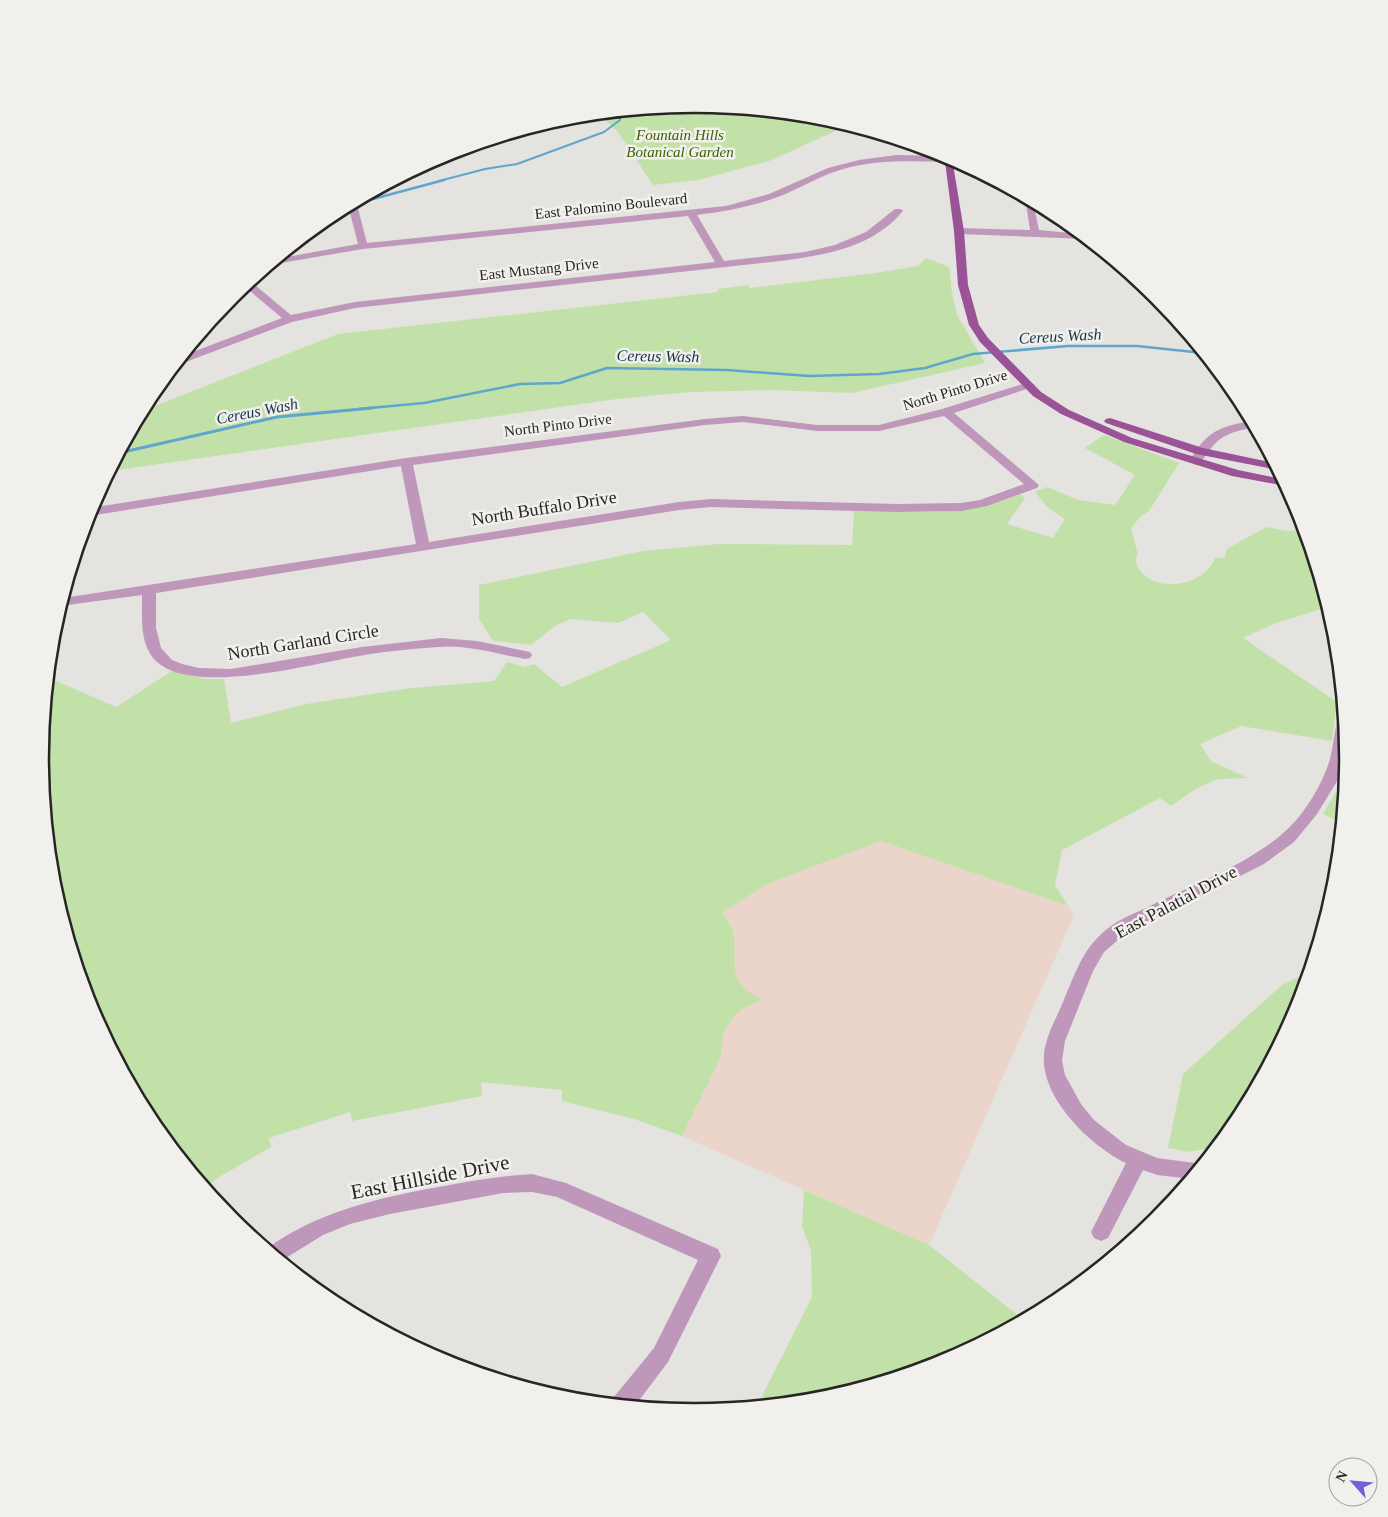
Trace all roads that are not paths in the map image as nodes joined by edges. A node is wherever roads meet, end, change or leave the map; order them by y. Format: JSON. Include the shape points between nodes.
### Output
{"nodes":[{"id":1,"x":929,"y":157,"type":"edge"},
{"id":2,"x":948,"y":165,"type":"edge"},
{"id":3,"x":1030,"y":208,"type":"edge"},
{"id":4,"x":354,"y":211,"type":"edge"},
{"id":5,"x":898,"y":211,"type":"dead end"},
{"id":6,"x":691,"y":213,"type":"junction"},
{"id":7,"x":959,"y":231,"type":"junction"},
{"id":8,"x":1035,"y":233,"type":"junction"},
{"id":9,"x":1070,"y":235,"type":"edge"},
{"id":10,"x":363,"y":246,"type":"junction"},
{"id":11,"x":284,"y":261,"type":"edge"},
{"id":12,"x":721,"y":264,"type":"junction"},
{"id":13,"x":253,"y":288,"type":"edge"},
{"id":14,"x":289,"y":319,"type":"junction"},
{"id":15,"x":189,"y":357,"type":"edge"},
{"id":16,"x":1028,"y":385,"type":"junction"},
{"id":17,"x":946,"y":412,"type":"junction"},
{"id":18,"x":1246,"y":425,"type":"edge"},
{"id":19,"x":1198,"y":456,"type":"junction"},
{"id":20,"x":406,"y":462,"type":"junction"},
{"id":21,"x":1270,"y":467,"type":"edge"},
{"id":22,"x":1277,"y":481,"type":"edge"},
{"id":23,"x":99,"y":510,"type":"edge"},
{"id":24,"x":423,"y":545,"type":"junction"},
{"id":25,"x":148,"y":590,"type":"junction"},
{"id":26,"x":69,"y":601,"type":"edge"},
{"id":27,"x":525,"y":655,"type":"dead end"},
{"id":28,"x":1339,"y":750,"type":"edge"},
{"id":29,"x":1138,"y":1160,"type":"junction"},
{"id":30,"x":1190,"y":1171,"type":"edge"},
{"id":31,"x":1101,"y":1232,"type":"dead end"},
{"id":32,"x":278,"y":1252,"type":"edge"},
{"id":33,"x":626,"y":1400,"type":"edge"}],
"edges":[{"from":1,"to":6,"type":"street","name":"East Palomino Boulevard","via":[[896,158],[831,170],[753,202]]},
{"from":2,"to":7,"type":"main road"},
{"from":3,"to":8,"type":"street"},
{"from":4,"to":10,"type":"street"},
{"from":5,"to":12,"type":"street","name":"East Mustang Drive","via":[[877,231],[848,245],[808,254]]},
{"from":6,"to":10,"type":"street","name":"East Palomino Boulevard"},
{"from":6,"to":12,"type":"street"},
{"from":7,"to":8,"type":"street"},
{"from":7,"to":16,"type":"main road","via":[[963,286],[974,325],[984,340]]},
{"from":8,"to":9,"type":"street"},
{"from":10,"to":11,"type":"street","name":"East Palomino Boulevard"},
{"from":12,"to":14,"type":"street","name":"East Mustang Drive","via":[[391,300]]},
{"from":13,"to":14,"type":"street"},
{"from":14,"to":15,"type":"street","name":"East Mustang Drive"},
{"from":16,"to":17,"type":"street","name":"North Pinto Drive"},
{"from":16,"to":19,"type":"main road","via":[[1065,412],[1128,440]]},
{"from":17,"to":20,"type":"street","name":"North Pinto Drive","via":[[879,428],[817,428],[743,419],[723,420]]},
{"from":17,"to":24,"type":"street","name":"North Buffalo Drive","via":[[1033,484],[983,503],[962,507],[711,503]]},
{"from":18,"to":19,"type":"street","via":[[1228,428],[1214,436]]},
{"from":19,"to":21,"type":"main road"},
{"from":19,"to":22,"type":"main road","via":[[1236,473]]},
{"from":20,"to":23,"type":"street","name":"North Pinto Drive"},
{"from":20,"to":24,"type":"street"},
{"from":24,"to":25,"type":"street","name":"North Buffalo Drive"},
{"from":25,"to":26,"type":"street","name":"North Buffalo Drive"},
{"from":25,"to":27,"type":"street","name":"North Garland Circle","via":[[154,648],[164,660],[182,670],[230,674],[362,650],[441,642],[477,645]]},
{"from":28,"to":29,"type":"street","name":"East Palatial Drive","via":[[1328,783],[1312,810],[1288,838],[1258,860],[1119,929],[1099,946],[1089,960],[1054,1048],[1054,1067],[1065,1096],[1083,1122],[1109,1144]]},
{"from":29,"to":30,"type":"street","name":"East Palatial Drive"},
{"from":29,"to":31,"type":"street"},
{"from":32,"to":33,"type":"street","name":"East Hillside Drive","via":[[316,1229],[348,1216],[503,1184],[532,1183],[560,1189],[711,1256],[661,1355]]}]}
